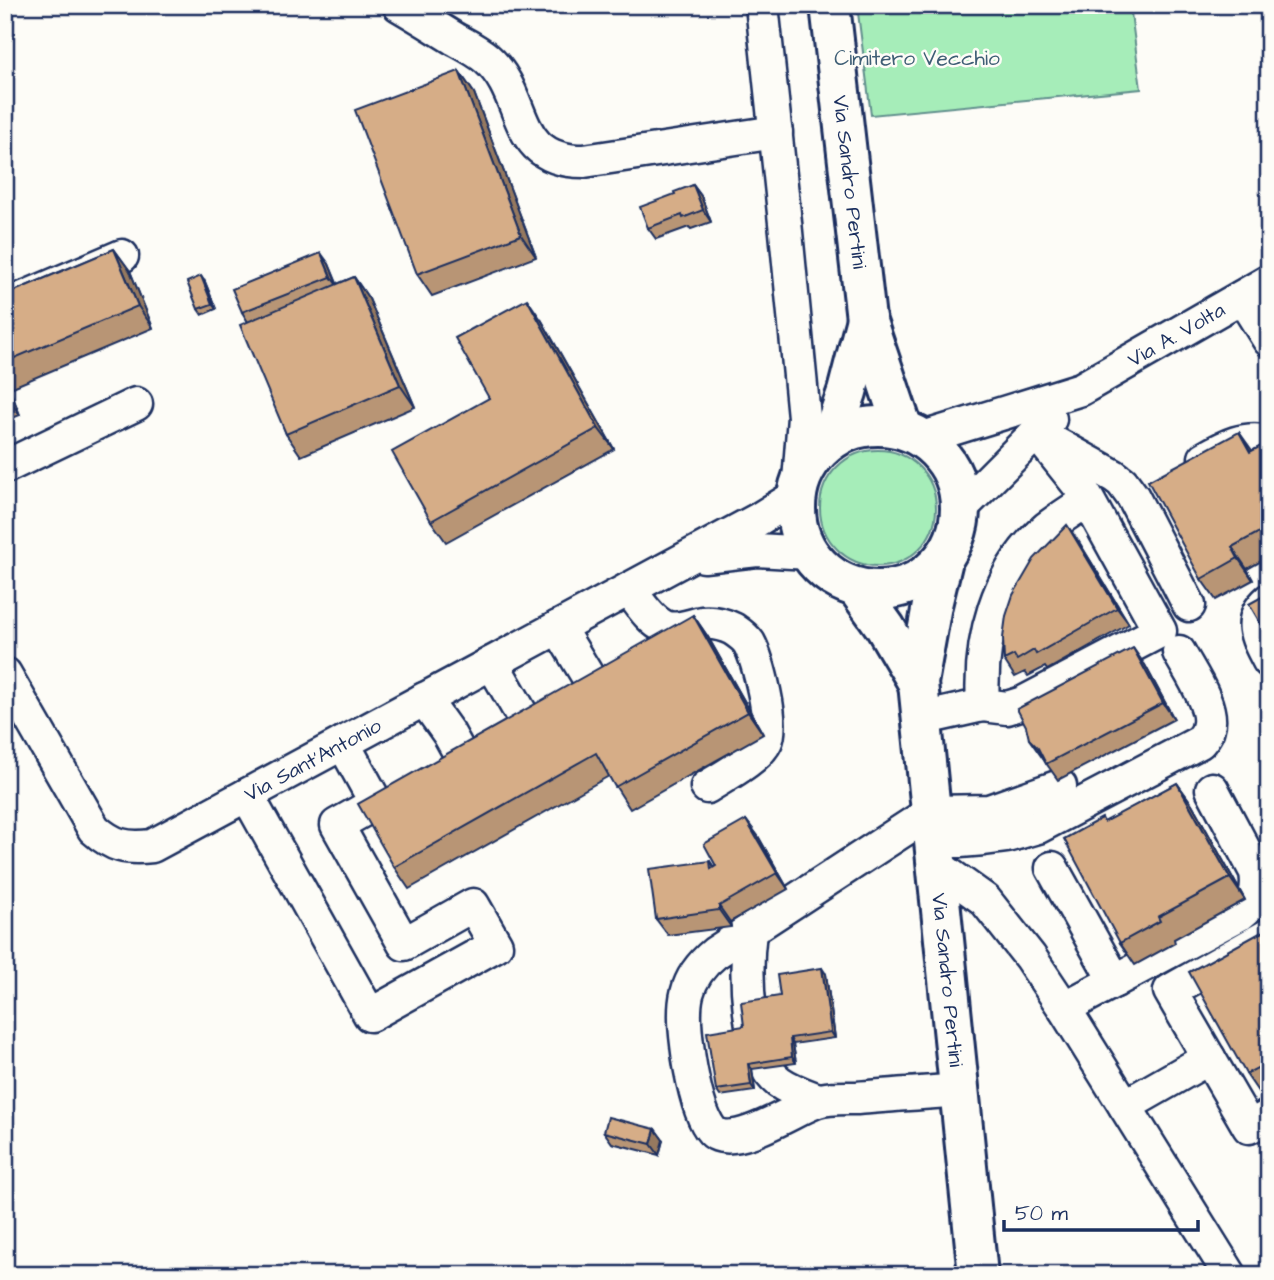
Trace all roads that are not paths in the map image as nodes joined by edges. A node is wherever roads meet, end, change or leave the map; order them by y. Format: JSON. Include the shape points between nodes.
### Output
{"nodes":[{"id":1,"x":399,"y":5,"type":"edge"},
{"id":2,"x":762,"y":5,"type":"edge"},
{"id":3,"x":830,"y":5,"type":"edge"},
{"id":4,"x":776,"y":132,"type":"junction"},
{"id":5,"x":122,"y":256,"type":"dead end"},
{"id":6,"x":1269,"y":281,"type":"edge"},
{"id":7,"x":1241,"y":297,"type":"junction"},
{"id":8,"x":5,"y":306,"type":"edge"},
{"id":9,"x":866,"y":319,"type":"junction"},
{"id":10,"x":1269,"y":340,"type":"edge"},
{"id":11,"x":1081,"y":389,"type":"junction"},
{"id":12,"x":136,"y":404,"type":"dead end"},
{"id":13,"x":1037,"y":433,"type":"junction"},
{"id":14,"x":913,"y":434,"type":"junction"},
{"id":15,"x":830,"y":441,"type":"junction"},
{"id":16,"x":1269,"y":442,"type":"edge"},
{"id":17,"x":5,"y":467,"type":"edge"},
{"id":18,"x":1156,"y":484,"type":"junction"},
{"id":19,"x":798,"y":489,"type":"junction"},
{"id":20,"x":1088,"y":500,"type":"junction"},
{"id":21,"x":961,"y":508,"type":"junction"},
{"id":22,"x":809,"y":553,"type":"junction"},
{"id":23,"x":685,"y":558,"type":"junction"},
{"id":24,"x":943,"y":560,"type":"junction"},
{"id":25,"x":857,"y":588,"type":"junction"},
{"id":26,"x":629,"y":589,"type":"junction"},
{"id":27,"x":1269,"y":600,"type":"edge"},
{"id":28,"x":1189,"y":605,"type":"dead end"},
{"id":29,"x":558,"y":627,"type":"junction"},
{"id":30,"x":1179,"y":652,"type":"dead end"},
{"id":31,"x":1269,"y":661,"type":"edge"},
{"id":32,"x":492,"y":663,"type":"junction"},
{"id":33,"x":5,"y":674,"type":"edge"},
{"id":34,"x":593,"y":685,"type":"edge"},
{"id":35,"x":424,"y":699,"type":"junction"},
{"id":36,"x":919,"y":701,"type":"junction"},
{"id":37,"x":983,"y":705,"type":"junction"},
{"id":38,"x":526,"y":722,"type":"edge"},
{"id":39,"x":343,"y":743,"type":"junction"},
{"id":40,"x":464,"y":761,"type":"edge"},
{"id":41,"x":1060,"y":786,"type":"dead end"},
{"id":42,"x":707,"y":787,"type":"dead end"},
{"id":43,"x":1212,"y":789,"type":"dead end"},
{"id":44,"x":247,"y":795,"type":"junction"},
{"id":45,"x":933,"y":839,"type":"junction"},
{"id":46,"x":1052,"y":868,"type":"dead end"},
{"id":47,"x":750,"y":931,"type":"junction"},
{"id":48,"x":1269,"y":934,"type":"edge"},
{"id":49,"x":1115,"y":981,"type":"junction"},
{"id":50,"x":1064,"y":1008,"type":"junction"},
{"id":51,"x":1209,"y":1058,"type":"junction"},
{"id":52,"x":959,"y":1090,"type":"junction"},
{"id":53,"x":818,"y":1100,"type":"junction"},
{"id":54,"x":1125,"y":1106,"type":"junction"},
{"id":55,"x":1269,"y":1116,"type":"edge"},
{"id":56,"x":978,"y":1275,"type":"edge"},
{"id":57,"x":1230,"y":1275,"type":"edge"}],
"edges":[{"from":1,"to":4,"type":"street","via":[[486,58],[503,78],[532,140],[559,159],[584,161]]},
{"from":2,"to":4,"type":"street"},
{"from":3,"to":9,"type":"main road","name":"Via Sandro Pertini"},
{"from":4,"to":19,"type":"street","via":[[804,417]]},
{"from":5,"to":8,"type":"street"},
{"from":6,"to":7,"type":"street","name":"Via A. Volta"},
{"from":7,"to":10,"type":"street"},
{"from":7,"to":11,"type":"street","name":"Via A. Volta"},
{"from":9,"to":14,"type":"main road","name":"Via Sandro Pertini"},
{"from":9,"to":15,"type":"main road","name":"Via Sandro Pertini"},
{"from":11,"to":13,"type":"street","name":"Via A. Volta"},
{"from":11,"to":14,"type":"street","name":"Via A. Volta"},
{"from":12,"to":17,"type":"street"},
{"from":13,"to":18,"type":"street","via":[[1122,482]]},
{"from":13,"to":20,"type":"street"},
{"from":13,"to":21,"type":"street","name":"Via A. Volta"},
{"from":14,"to":15,"type":"main road","via":[[872,425]]},
{"from":14,"to":21,"type":"main road","via":[[939,451],[951,468]]},
{"from":15,"to":19,"type":"main road","via":[[811,459]]},
{"from":16,"to":18,"type":"street","via":[[1251,440],[1226,446]]},
{"from":18,"to":28,"type":"street"},
{"from":19,"to":22,"type":"main road","via":[[796,519]]},
{"from":19,"to":23,"type":"street","name":"Via Sant'Antonio","via":[[774,511]]},
{"from":20,"to":37,"type":"street","via":[[1046,528],[1006,580],[986,634]]},
{"from":20,"to":37,"type":"street","via":[[1160,631],[1023,703],[1007,708]]},
{"from":21,"to":24,"type":"main road","via":[[953,544]]},
{"from":22,"to":23,"type":"street","name":"Via Sant'Antonio","via":[[757,550]]},
{"from":22,"to":25,"type":"main road","via":[[822,569]]},
{"from":23,"to":26,"type":"street","name":"Via Sant'Antonio"},
{"from":24,"to":25,"type":"main road","via":[[904,586]]},
{"from":24,"to":36,"type":"main road","name":"Via Sandro Pertini"},
{"from":25,"to":36,"type":"main road","name":"Via Sandro Pertini","via":[[885,627]]},
{"from":26,"to":29,"type":"street","name":"Via Sant'Antonio"},
{"from":26,"to":42,"type":"street","via":[[664,627],[723,625],[749,643],[766,704],[767,740],[752,757]]},
{"from":27,"to":31,"type":"street","via":[[1260,607],[1255,630]]},
{"from":29,"to":32,"type":"street","name":"Via Sant'Antonio"},
{"from":29,"to":34,"type":"street"},
{"from":30,"to":45,"type":"street","via":[[1207,707],[1209,727],[1200,743],[1038,827],[984,839]]},
{"from":32,"to":35,"type":"street","name":"Via Sant'Antonio"},
{"from":32,"to":38,"type":"street"},
{"from":33,"to":44,"type":"street","name":"Via Sant'Antonio","via":[[86,816],[106,839],[120,846],[152,846]]},
{"from":35,"to":39,"type":"street","name":"Via Sant'Antonio"},
{"from":35,"to":40,"type":"street"},
{"from":36,"to":37,"type":"street"},
{"from":36,"to":45,"type":"main road","name":"Via Sandro Pertini"},
{"from":39,"to":44,"type":"street","name":"Via Sant'Antonio"},
{"from":39,"to":44,"type":"street","via":[[376,803],[337,825],[404,944],[473,905],[496,945],[370,1015]]},
{"from":41,"to":45,"type":"street","via":[[971,813]]},
{"from":43,"to":49,"type":"street","via":[[1256,872],[1254,900],[1240,914]]},
{"from":45,"to":47,"type":"street"},
{"from":45,"to":50,"type":"street","via":[[990,905]]},
{"from":45,"to":52,"type":"main road","name":"Via Sandro Pertini"},
{"from":46,"to":49,"type":"street"},
{"from":47,"to":53,"type":"street","via":[[749,998],[757,1044],[777,1080]]},
{"from":47,"to":53,"type":"street","via":[[705,961],[687,992],[688,1050],[705,1123],[716,1134],[732,1137]]},
{"from":48,"to":51,"type":"street","via":[[1170,991]]},
{"from":49,"to":50,"type":"street"},
{"from":50,"to":54,"type":"street"},
{"from":51,"to":54,"type":"street"},
{"from":51,"to":55,"type":"street","via":[[1249,1127]]},
{"from":52,"to":53,"type":"street"},
{"from":52,"to":56,"type":"main road","name":"Via Sandro Pertini"},
{"from":54,"to":57,"type":"street"}]}
